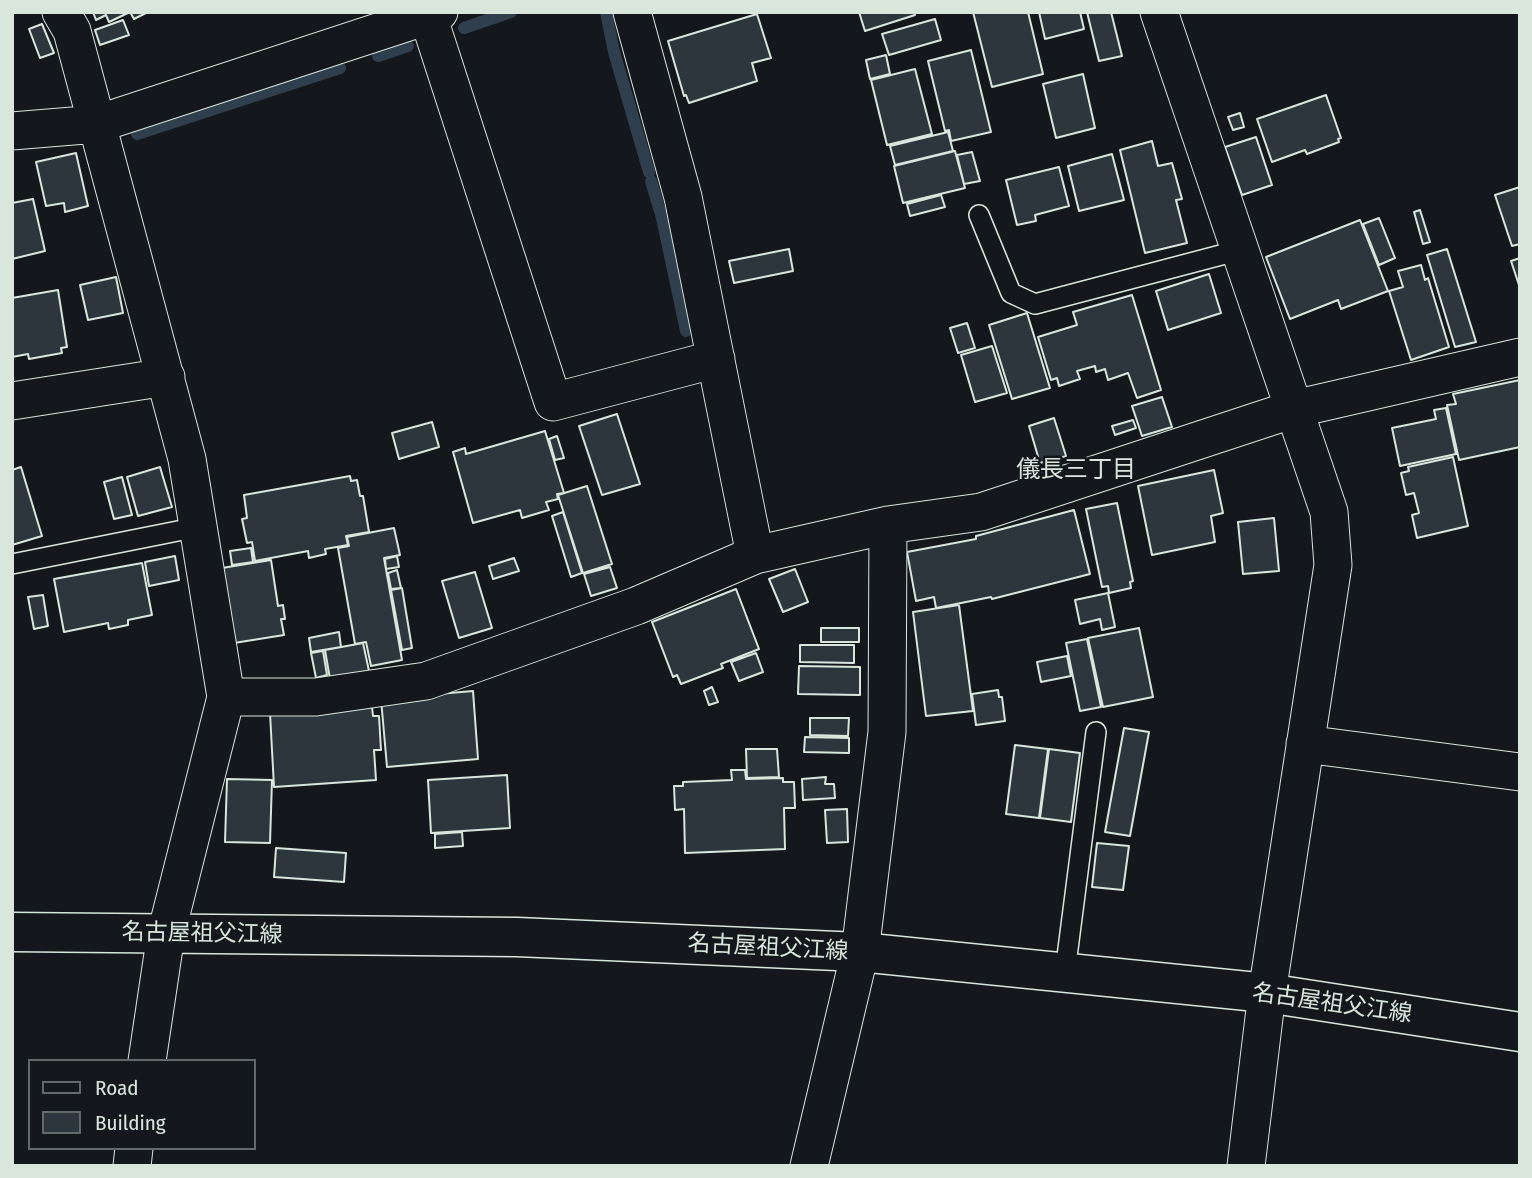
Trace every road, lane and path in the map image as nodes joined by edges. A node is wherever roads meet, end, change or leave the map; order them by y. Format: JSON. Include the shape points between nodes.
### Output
{"nodes":[{"id":1,"x":61,"y":12,"type":"edge"},
{"id":2,"x":1159,"y":12,"type":"edge"},
{"id":3,"x":434,"y":14,"type":"edge"},
{"id":4,"x":642,"y":15,"type":"edge"},
{"id":5,"x":97,"y":124,"type":"junction"},
{"id":6,"x":12,"y":131,"type":"edge"},
{"id":7,"x":979,"y":215,"type":"dead end"},
{"id":8,"x":1240,"y":250,"type":"junction"},
{"id":9,"x":1520,"y":357,"type":"edge"},
{"id":10,"x":716,"y":359,"type":"junction"},
{"id":11,"x":166,"y":377,"type":"junction"},
{"id":12,"x":12,"y":401,"type":"edge"},
{"id":13,"x":1294,"y":409,"type":"junction"},
{"id":14,"x":888,"y":525,"type":"junction"},
{"id":15,"x":198,"y":527,"type":"junction"},
{"id":16,"x":755,"y":555,"type":"junction"},
{"id":17,"x":12,"y":564,"type":"edge"},
{"id":18,"x":226,"y":697,"type":"junction"},
{"id":19,"x":1096,"y":732,"type":"dead end"},
{"id":20,"x":1305,"y":744,"type":"junction"},
{"id":21,"x":1520,"y":772,"type":"edge"},
{"id":22,"x":12,"y":932,"type":"edge"},
{"id":23,"x":166,"y":934,"type":"junction"},
{"id":24,"x":860,"y":952,"type":"junction"},
{"id":25,"x":1065,"y":972,"type":"junction"},
{"id":26,"x":1266,"y":993,"type":"junction"},
{"id":27,"x":1520,"y":1032,"type":"edge"},
{"id":28,"x":147,"y":1059,"type":"edge"},
{"id":29,"x":809,"y":1166,"type":"edge"},
{"id":30,"x":1246,"y":1166,"type":"edge"}],
"edges":[{"from":1,"to":5,"type":"street","via":[[72,31]]},
{"from":2,"to":8,"type":"street"},
{"from":3,"to":5,"type":"street"},
{"from":3,"to":10,"type":"street","via":[[552,402]]},
{"from":4,"to":10,"type":"street"},
{"from":5,"to":6,"type":"street"},
{"from":5,"to":11,"type":"street"},
{"from":7,"to":8,"type":"lane","via":[[1011,293],[1035,304]]},
{"from":8,"to":13,"type":"street"},
{"from":9,"to":13,"type":"street"},
{"from":10,"to":16,"type":"street"},
{"from":11,"to":12,"type":"street"},
{"from":11,"to":15,"type":"street"},
{"from":13,"to":14,"type":"street","via":[[981,512]]},
{"from":13,"to":20,"type":"street","via":[[1329,512],[1333,565]]},
{"from":14,"to":16,"type":"street"},
{"from":14,"to":24,"type":"street","via":[[887,732]]},
{"from":15,"to":17,"type":"lane"},
{"from":15,"to":18,"type":"street"},
{"from":16,"to":18,"type":"street","via":[[636,606],[426,681],[316,697]]},
{"from":18,"to":23,"type":"street"},
{"from":19,"to":25,"type":"lane"},
{"from":20,"to":21,"type":"street"},
{"from":20,"to":26,"type":"street"},
{"from":22,"to":23,"type":"main road","name":"名古屋祖父江線"},
{"from":23,"to":24,"type":"main road","name":"名古屋祖父江線","via":[[517,937]]},
{"from":23,"to":28,"type":"street"},
{"from":24,"to":25,"type":"main road","name":"名古屋祖父江線"},
{"from":24,"to":29,"type":"street"},
{"from":25,"to":26,"type":"main road","name":"名古屋祖父江線"},
{"from":26,"to":27,"type":"main road","name":"名古屋祖父江線"},
{"from":26,"to":30,"type":"street"}]}
